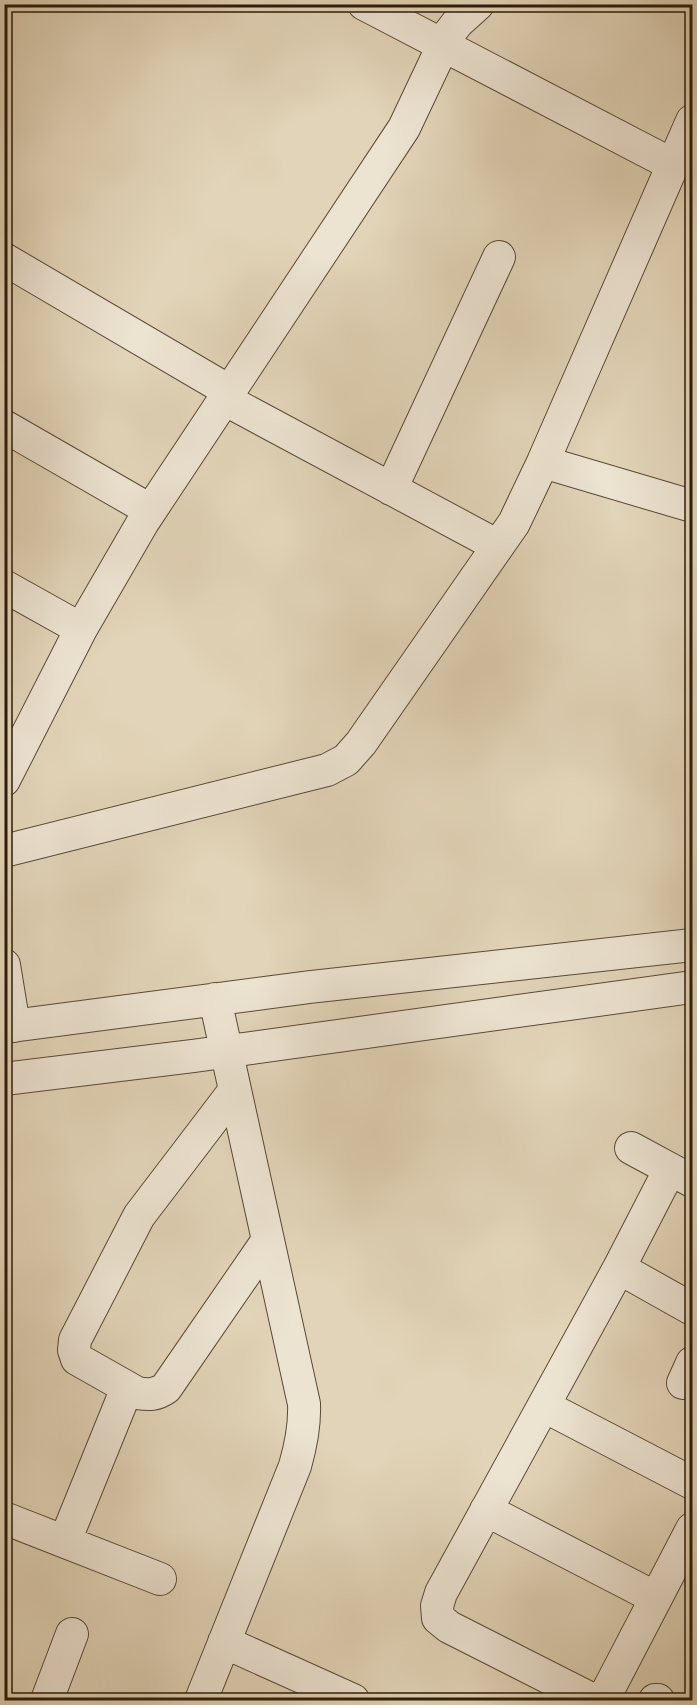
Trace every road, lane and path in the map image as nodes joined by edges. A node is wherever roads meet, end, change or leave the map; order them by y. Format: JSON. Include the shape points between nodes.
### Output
{"nodes":[{"id":1,"x":364,"y":4,"type":"edge"},
{"id":2,"x":478,"y":4,"type":"edge"},
{"id":3,"x":442,"y":47,"type":"junction"},
{"id":4,"x":693,"y":121,"type":"edge"},
{"id":5,"x":673,"y":165,"type":"junction"},
{"id":6,"x":499,"y":257,"type":"dead end"},
{"id":7,"x":4,"y":259,"type":"edge"},
{"id":8,"x":227,"y":395,"type":"junction"},
{"id":9,"x":4,"y":426,"type":"edge"},
{"id":10,"x":543,"y":462,"type":"junction"},
{"id":11,"x":391,"y":489,"type":"junction"},
{"id":12,"x":693,"y":506,"type":"edge"},
{"id":13,"x":150,"y":510,"type":"junction"},
{"id":14,"x":498,"y":546,"type":"junction"},
{"id":15,"x":4,"y":586,"type":"edge"},
{"id":16,"x":81,"y":629,"type":"junction"},
{"id":17,"x":4,"y":780,"type":"edge"},
{"id":18,"x":4,"y":851,"type":"edge"},
{"id":19,"x":693,"y":945,"type":"edge"},
{"id":20,"x":4,"y":965,"type":"edge"},
{"id":21,"x":693,"y":987,"type":"edge"},
{"id":22,"x":215,"y":999,"type":"junction"},
{"id":23,"x":9,"y":1026,"type":"edge"},
{"id":24,"x":227,"y":1051,"type":"junction"},
{"id":25,"x":4,"y":1079,"type":"edge"},
{"id":26,"x":235,"y":1090,"type":"junction"},
{"id":27,"x":631,"y":1148,"type":"dead end"},
{"id":28,"x":681,"y":1175,"type":"edge"},
{"id":29,"x":268,"y":1240,"type":"junction"},
{"id":30,"x":619,"y":1269,"type":"junction"},
{"id":31,"x":693,"y":1309,"type":"edge"},
{"id":32,"x":127,"y":1388,"type":"junction"},
{"id":33,"x":544,"y":1406,"type":"junction"},
{"id":34,"x":693,"y":1483,"type":"edge"},
{"id":35,"x":486,"y":1510,"type":"junction"},
{"id":36,"x":4,"y":1518,"type":"edge"},
{"id":37,"x":693,"y":1529,"type":"edge"},
{"id":38,"x":65,"y":1541,"type":"junction"},
{"id":39,"x":160,"y":1579,"type":"dead end"},
{"id":40,"x":656,"y":1598,"type":"junction"},
{"id":41,"x":72,"y":1634,"type":"dead end"},
{"id":42,"x":224,"y":1642,"type":"junction"},
{"id":43,"x":47,"y":1701,"type":"edge"},
{"id":44,"x":201,"y":1701,"type":"edge"},
{"id":45,"x":353,"y":1701,"type":"edge"},
{"id":46,"x":592,"y":1701,"type":"edge"},
{"id":47,"x":603,"y":1701,"type":"edge"}],
"edges":[{"from":1,"to":3,"type":"street"},
{"from":2,"to":3,"type":"street","via":[[458,22]]},
{"from":3,"to":5,"type":"street"},
{"from":3,"to":8,"type":"street","via":[[404,128]]},
{"from":4,"to":5,"type":"street"},
{"from":5,"to":10,"type":"street"},
{"from":6,"to":11,"type":"street"},
{"from":7,"to":8,"type":"street"},
{"from":8,"to":11,"type":"street"},
{"from":8,"to":13,"type":"street"},
{"from":9,"to":13,"type":"street"},
{"from":10,"to":12,"type":"street"},
{"from":10,"to":14,"type":"street","via":[[514,523]]},
{"from":11,"to":14,"type":"street"},
{"from":13,"to":16,"type":"street"},
{"from":14,"to":18,"type":"street","via":[[361,743],[345,760],[327,770]]},
{"from":15,"to":16,"type":"street"},
{"from":16,"to":17,"type":"street"},
{"from":19,"to":22,"type":"street"},
{"from":20,"to":23,"type":"street"},
{"from":21,"to":24,"type":"street"},
{"from":22,"to":23,"type":"street"},
{"from":22,"to":24,"type":"street"},
{"from":24,"to":25,"type":"street"},
{"from":24,"to":26,"type":"street"},
{"from":26,"to":29,"type":"street"},
{"from":26,"to":32,"type":"street","via":[[139,1216],[75,1340],[77,1359]]},
{"from":27,"to":28,"type":"street"},
{"from":28,"to":30,"type":"street"},
{"from":29,"to":32,"type":"street","via":[[166,1388],[148,1395]]},
{"from":29,"to":42,"type":"street","via":[[305,1422],[295,1466]]},
{"from":30,"to":31,"type":"street"},
{"from":30,"to":33,"type":"street"},
{"from":32,"to":38,"type":"street"},
{"from":33,"to":34,"type":"street"},
{"from":33,"to":35,"type":"street"},
{"from":35,"to":40,"type":"street"},
{"from":35,"to":46,"type":"street","via":[[441,1593],[438,1618]]},
{"from":36,"to":38,"type":"street"},
{"from":37,"to":40,"type":"street"},
{"from":38,"to":39,"type":"street"},
{"from":40,"to":47,"type":"street"},
{"from":41,"to":43,"type":"street"},
{"from":42,"to":44,"type":"street"},
{"from":42,"to":45,"type":"street"}]}
